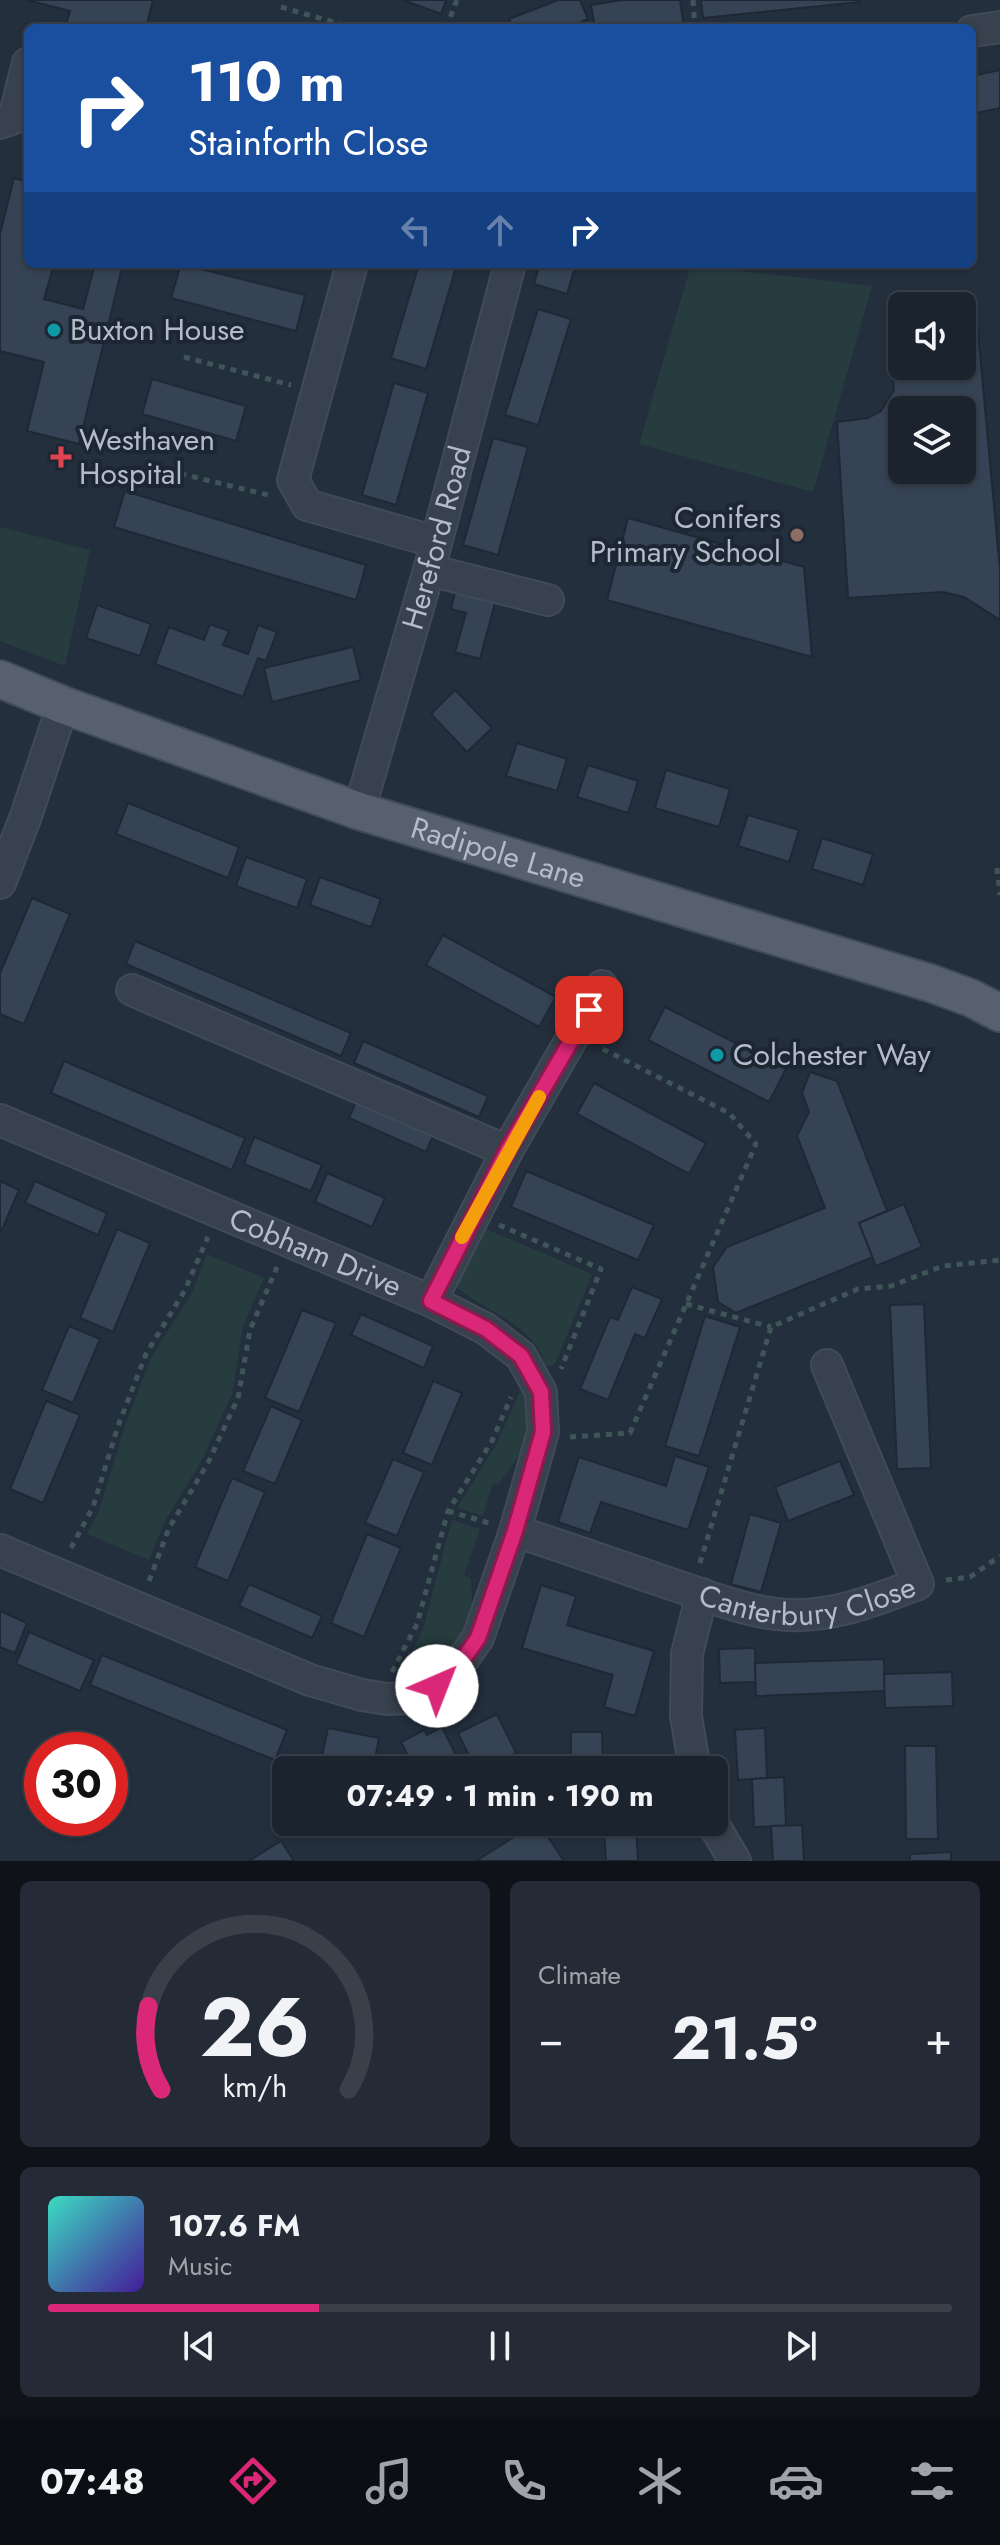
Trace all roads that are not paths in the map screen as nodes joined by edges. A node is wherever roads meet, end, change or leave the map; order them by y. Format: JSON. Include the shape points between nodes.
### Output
{"nodes":[{"id":1,"x":24,"y":79,"type":"edge"},
{"id":2,"x":0,"y":123,"type":"edge"},
{"id":3,"x":351,"y":268,"type":"edge"},
{"id":4,"x":509,"y":268,"type":"edge"},
{"id":5,"x":432,"y":556,"type":"junction"},
{"id":6,"x":548,"y":600,"type":"dead end"},
{"id":7,"x":0,"y":679,"type":"edge"},
{"id":8,"x":63,"y":705,"type":"junction"},
{"id":9,"x":359,"y":811,"type":"junction"},
{"id":10,"x":0,"y":883,"type":"edge"},
{"id":11,"x":602,"y":986,"type":"dead end"},
{"id":12,"x":132,"y":990,"type":"dead end"},
{"id":13,"x":1000,"y":1013,"type":"edge"},
{"id":14,"x":0,"y":1120,"type":"edge"},
{"id":15,"x":507,"y":1151,"type":"junction"},
{"id":16,"x":431,"y":1301,"type":"junction"},
{"id":17,"x":827,"y":1365,"type":"dead end"},
{"id":18,"x":515,"y":1531,"type":"junction"},
{"id":19,"x":0,"y":1550,"type":"edge"},
{"id":20,"x":702,"y":1594,"type":"junction"},
{"id":21,"x":693,"y":1756,"type":"edge"},
{"id":22,"x":720,"y":1836,"type":"edge"},
{"id":23,"x":735,"y":1861,"type":"edge"}],
"edges":[{"from":1,"to":2,"type":"street","via":[[14,118]]},
{"from":3,"to":5,"type":"street","via":[[293,480],[307,505]]},
{"from":4,"to":5,"type":"street","name":"Hereford Road"},
{"from":5,"to":6,"type":"street"},
{"from":5,"to":9,"type":"street","name":"Hereford Road"},
{"from":7,"to":8,"type":"main road","name":"Radipole Lane"},
{"from":8,"to":9,"type":"main road","name":"Radipole Lane"},
{"from":8,"to":10,"type":"street"},
{"from":9,"to":13,"type":"main road","name":"Radipole Lane","via":[[930,983]]},
{"from":11,"to":15,"type":"street"},
{"from":12,"to":15,"type":"street"},
{"from":14,"to":16,"type":"street","name":"Cobham Drive"},
{"from":15,"to":16,"type":"street"},
{"from":16,"to":18,"type":"street","name":"Cobham Drive","via":[[486,1329],[521,1356],[541,1392],[543,1432]]},
{"from":17,"to":20,"type":"street","name":"Canterbury Close","via":[[918,1584],[864,1604],[788,1615]]},
{"from":18,"to":19,"type":"street","via":[[478,1638],[437,1686],[411,1698],[378,1698],[310,1680]]},
{"from":18,"to":20,"type":"street","name":"Canterbury Close"},
{"from":20,"to":21,"type":"street","via":[[687,1654],[686,1716]]},
{"from":22,"to":23,"type":"street"}]}
